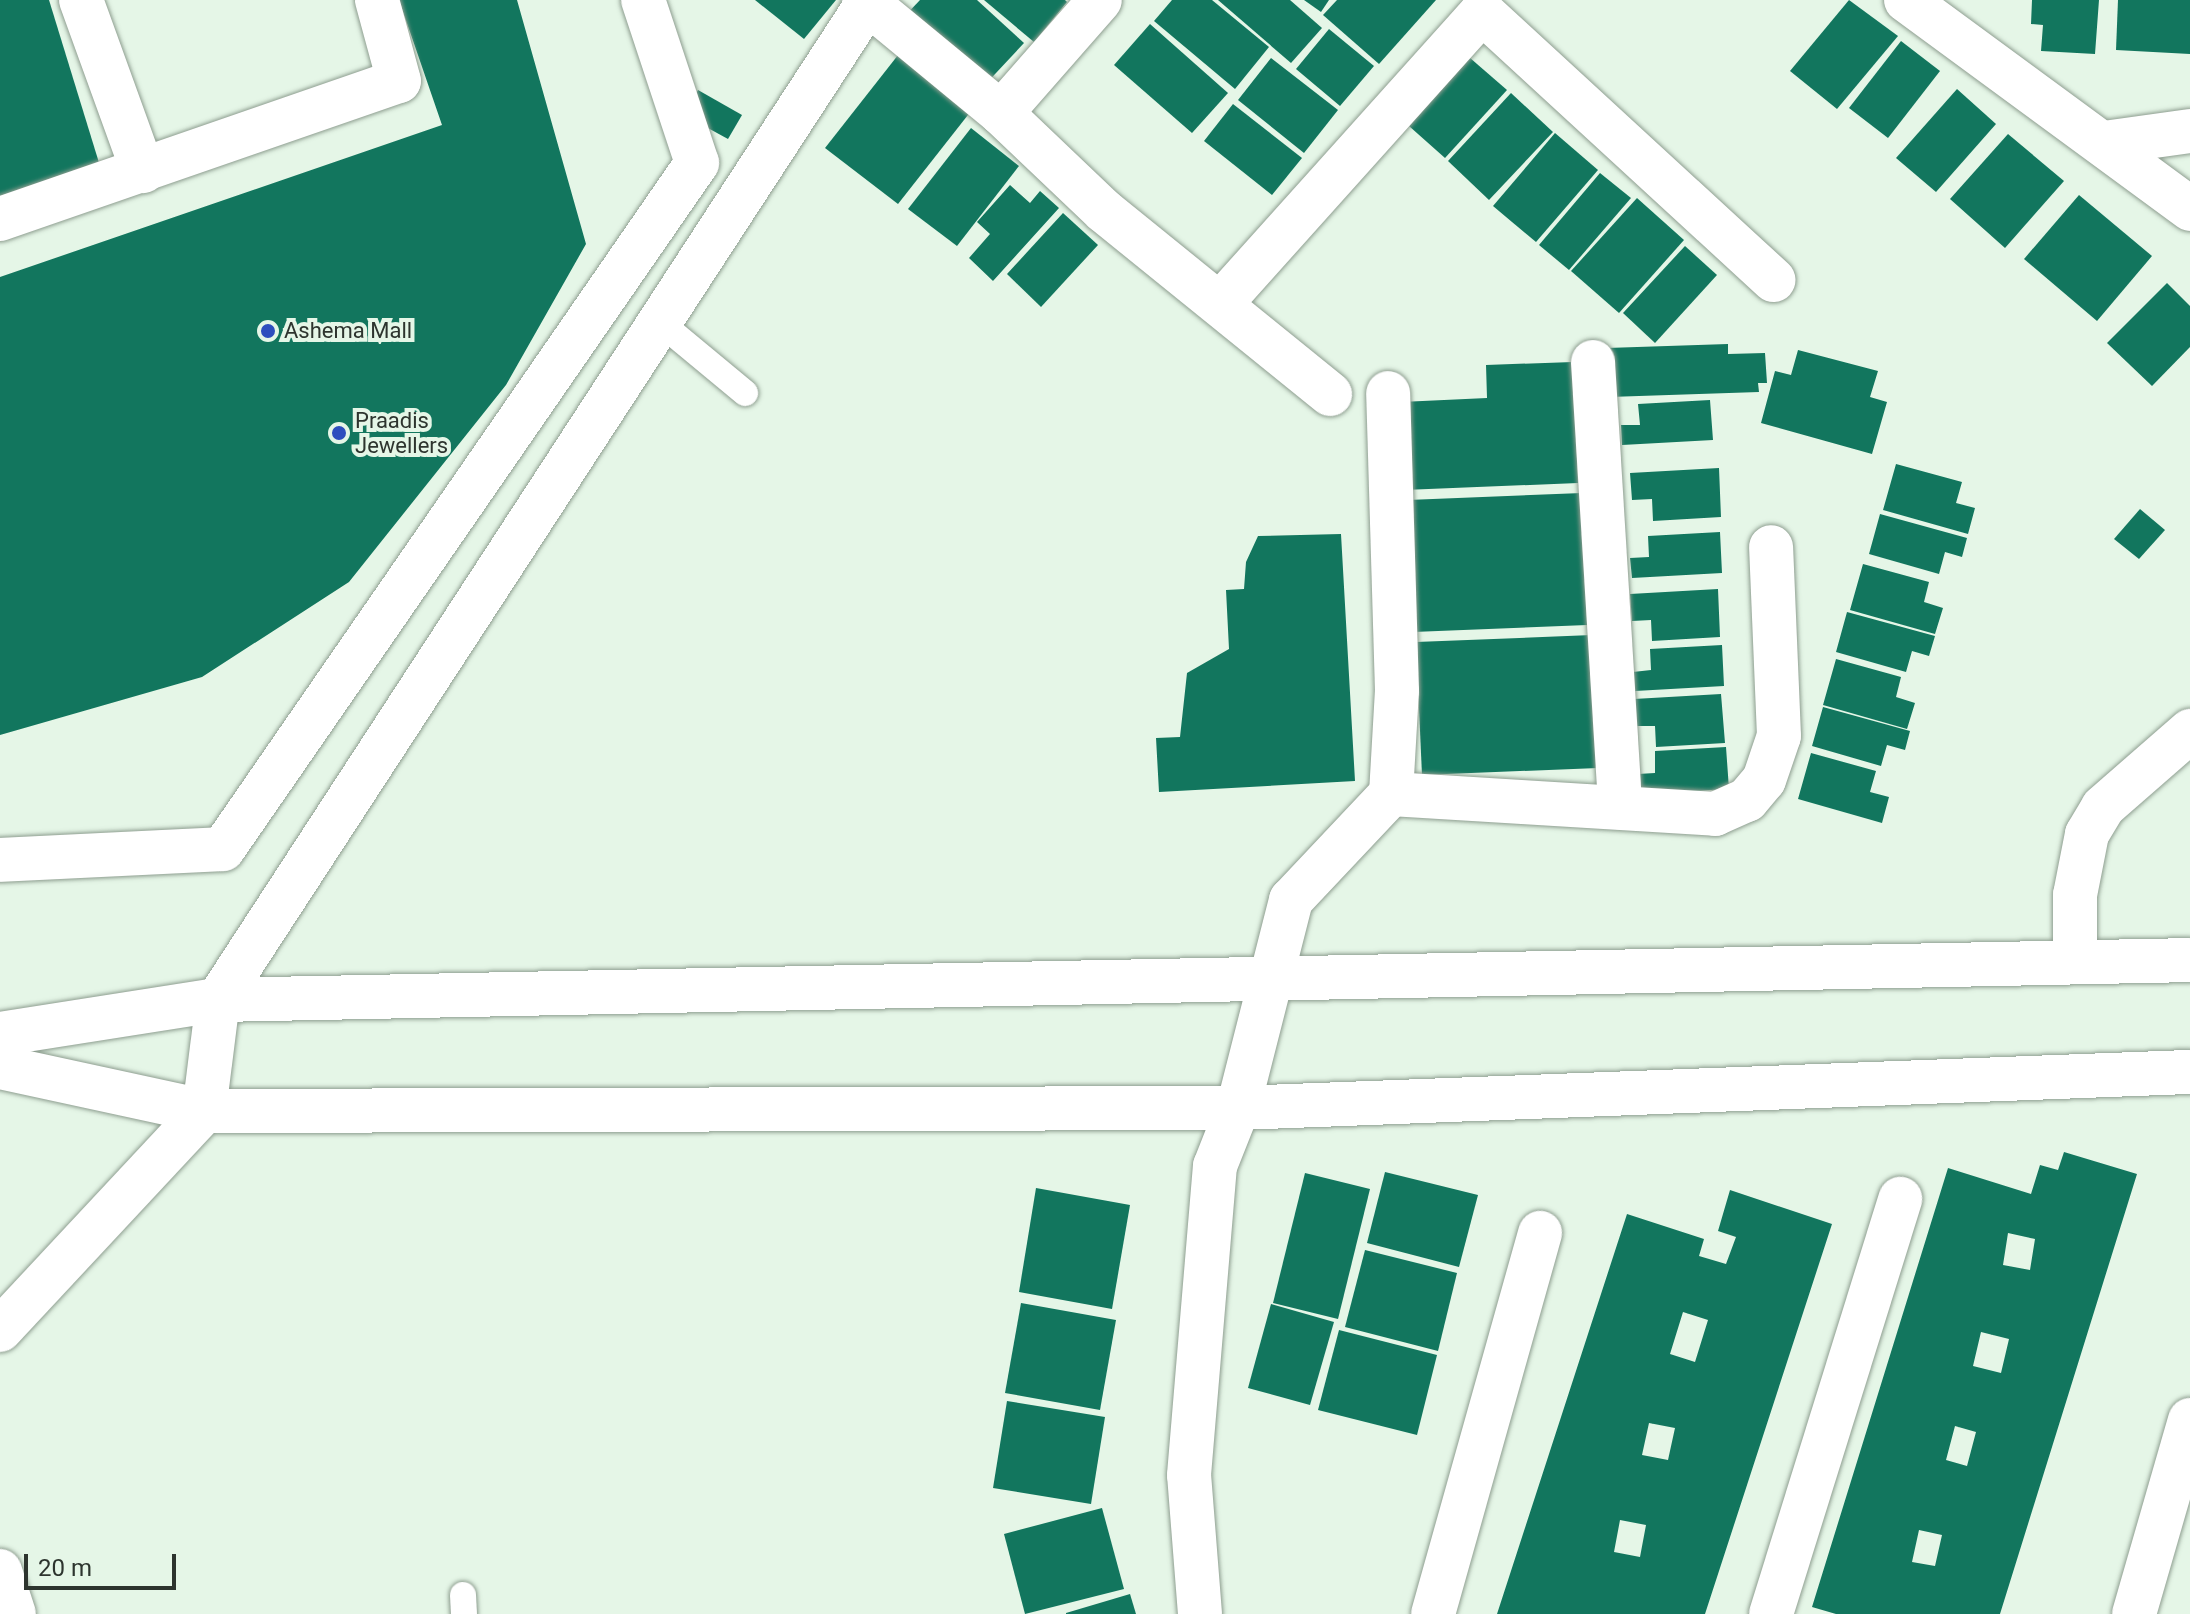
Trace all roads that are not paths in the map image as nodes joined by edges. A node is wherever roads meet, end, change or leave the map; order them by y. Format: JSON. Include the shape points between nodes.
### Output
{"nodes":[{"id":1,"x":81,"y":0,"type":"edge"},
{"id":2,"x":377,"y":0,"type":"edge"},
{"id":3,"x":643,"y":0,"type":"edge"},
{"id":4,"x":1100,"y":0,"type":"edge"},
{"id":5,"x":1906,"y":0,"type":"edge"},
{"id":6,"x":866,"y":2,"type":"edge"},
{"id":7,"x":1001,"y":113,"type":"junction"},
{"id":8,"x":2190,"y":131,"type":"edge"},
{"id":9,"x":2104,"y":143,"type":"junction"},
{"id":10,"x":143,"y":171,"type":"junction"},
{"id":11,"x":2190,"y":209,"type":"edge"},
{"id":12,"x":0,"y":219,"type":"edge"},
{"id":13,"x":1773,"y":280,"type":"dead end"},
{"id":14,"x":1221,"y":303,"type":"junction"},
{"id":15,"x":662,"y":324,"type":"junction"},
{"id":16,"x":1593,"y":362,"type":"dead end"},
{"id":17,"x":745,"y":393,"type":"dead end"},
{"id":18,"x":1388,"y":393,"type":"dead end"},
{"id":19,"x":1330,"y":394,"type":"dead end"},
{"id":20,"x":1771,"y":547,"type":"dead end"},
{"id":21,"x":2190,"y":731,"type":"edge"},
{"id":22,"x":1391,"y":794,"type":"junction"},
{"id":23,"x":1620,"y":807,"type":"junction"},
{"id":24,"x":0,"y":860,"type":"edge"},
{"id":25,"x":2075,"y":960,"type":"junction"},
{"id":26,"x":2190,"y":960,"type":"edge"},
{"id":27,"x":1272,"y":977,"type":"junction"},
{"id":28,"x":218,"y":1000,"type":"junction"},
{"id":29,"x":0,"y":1034,"type":"edge"},
{"id":30,"x":0,"y":1067,"type":"edge"},
{"id":31,"x":2190,"y":1072,"type":"edge"},
{"id":32,"x":1238,"y":1108,"type":"junction"},
{"id":33,"x":204,"y":1111,"type":"junction"},
{"id":34,"x":1900,"y":1199,"type":"dead end"},
{"id":35,"x":1540,"y":1233,"type":"dead end"},
{"id":36,"x":0,"y":1330,"type":"edge"},
{"id":37,"x":2190,"y":1420,"type":"edge"},
{"id":38,"x":0,"y":1571,"type":"edge"},
{"id":39,"x":14,"y":1614,"type":"edge"},
{"id":40,"x":1200,"y":1614,"type":"edge"},
{"id":41,"x":1433,"y":1614,"type":"edge"},
{"id":42,"x":1771,"y":1614,"type":"edge"},
{"id":43,"x":2134,"y":1614,"type":"edge"}],
"edges":[{"from":1,"to":10,"type":"street"},
{"from":2,"to":10,"type":"street","via":[[399,81]]},
{"from":3,"to":24,"type":"street","via":[[697,163],[223,849]]},
{"from":4,"to":7,"type":"street"},
{"from":5,"to":9,"type":"street"},
{"from":6,"to":7,"type":"street"},
{"from":6,"to":15,"type":"street"},
{"from":7,"to":14,"type":"street","via":[[1104,211]]},
{"from":8,"to":9,"type":"street"},
{"from":9,"to":11,"type":"street"},
{"from":10,"to":12,"type":"street"},
{"from":13,"to":14,"type":"street","via":[[1482,12]]},
{"from":14,"to":19,"type":"street"},
{"from":15,"to":17,"type":"lane"},
{"from":15,"to":28,"type":"street"},
{"from":16,"to":23,"type":"street"},
{"from":18,"to":22,"type":"street","via":[[1397,691]]},
{"from":20,"to":23,"type":"street","via":[[1779,736],[1764,780],[1747,800],[1715,814]]},
{"from":21,"to":25,"type":"street","via":[[2103,807],[2087,834],[2075,895]]},
{"from":22,"to":23,"type":"street"},
{"from":22,"to":27,"type":"street","via":[[1291,900]]},
{"from":25,"to":26,"type":"street"},
{"from":25,"to":27,"type":"street"},
{"from":27,"to":28,"type":"street"},
{"from":27,"to":32,"type":"street"},
{"from":28,"to":29,"type":"street"},
{"from":28,"to":33,"type":"street"},
{"from":30,"to":33,"type":"street"},
{"from":31,"to":32,"type":"street"},
{"from":32,"to":33,"type":"street"},
{"from":32,"to":40,"type":"street","via":[[1215,1166],[1189,1475]]},
{"from":33,"to":36,"type":"street"},
{"from":34,"to":42,"type":"street"},
{"from":35,"to":41,"type":"street"},
{"from":37,"to":43,"type":"street"},
{"from":38,"to":39,"type":"street"}]}
